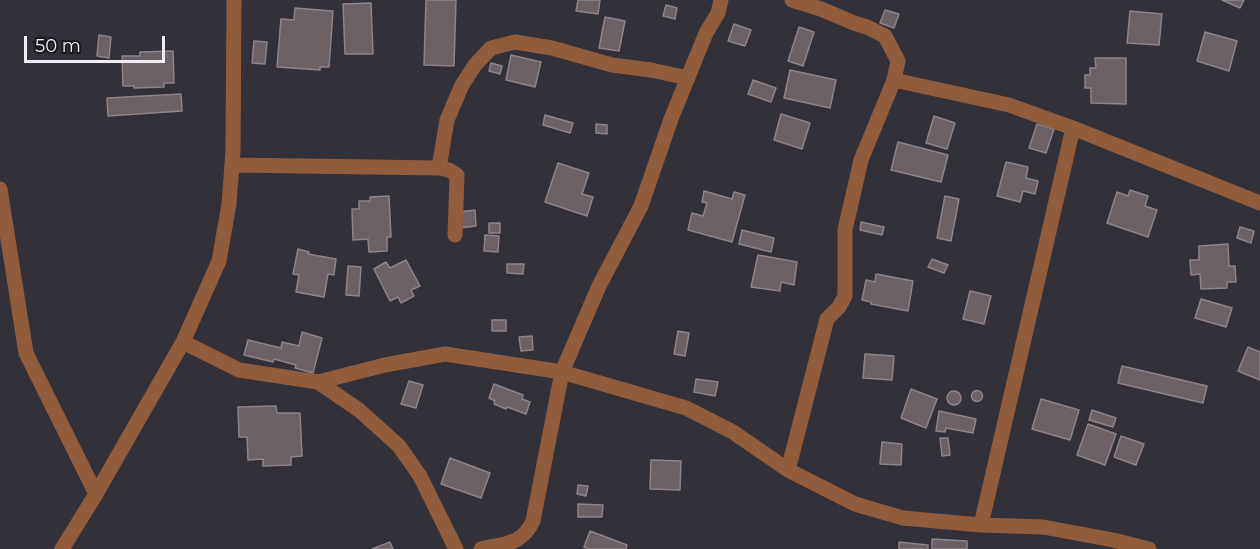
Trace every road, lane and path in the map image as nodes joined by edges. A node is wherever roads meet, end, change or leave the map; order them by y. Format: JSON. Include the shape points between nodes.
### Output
{"nodes":[{"id":1,"x":234,"y":0,"type":"edge"},
{"id":2,"x":721,"y":0,"type":"edge"},
{"id":3,"x":792,"y":0,"type":"edge"},
{"id":4,"x":688,"y":78,"type":"junction"},
{"id":5,"x":894,"y":80,"type":"junction"},
{"id":6,"x":1073,"y":128,"type":"junction"},
{"id":7,"x":232,"y":165,"type":"junction"},
{"id":8,"x":439,"y":168,"type":"junction"},
{"id":9,"x":0,"y":189,"type":"edge"},
{"id":10,"x":1260,"y":203,"type":"edge"},
{"id":11,"x":455,"y":235,"type":"dead end"},
{"id":12,"x":183,"y":342,"type":"junction"},
{"id":13,"x":562,"y":372,"type":"junction"},
{"id":14,"x":318,"y":382,"type":"junction"},
{"id":15,"x":788,"y":470,"type":"junction"},
{"id":16,"x":96,"y":494,"type":"junction"},
{"id":17,"x":981,"y":525,"type":"junction"},
{"id":18,"x":63,"y":549,"type":"edge"},
{"id":19,"x":456,"y":549,"type":"edge"},
{"id":20,"x":481,"y":549,"type":"edge"},
{"id":21,"x":1149,"y":549,"type":"edge"}],
"edges":[{"from":1,"to":7,"type":"street"},
{"from":2,"to":4,"type":"street"},
{"from":3,"to":5,"type":"street","via":[[885,36],[898,62]]},
{"from":4,"to":8,"type":"street","via":[[514,42],[491,48],[462,85],[447,120]]},
{"from":4,"to":13,"type":"street","via":[[641,206],[599,286]]},
{"from":5,"to":6,"type":"street","via":[[1009,105]]},
{"from":5,"to":15,"type":"street","via":[[861,160],[845,230],[845,296],[827,319]]},
{"from":6,"to":10,"type":"street"},
{"from":6,"to":17,"type":"street"},
{"from":7,"to":8,"type":"street"},
{"from":7,"to":12,"type":"street","via":[[219,261]]},
{"from":8,"to":11,"type":"street","via":[[457,175]]},
{"from":9,"to":16,"type":"street","via":[[26,353]]},
{"from":12,"to":14,"type":"street","via":[[239,370]]},
{"from":12,"to":16,"type":"street"},
{"from":13,"to":14,"type":"street","via":[[445,354]]},
{"from":13,"to":15,"type":"street","via":[[686,408],[733,432]]},
{"from":13,"to":20,"type":"street","via":[[533,521],[518,540]]},
{"from":14,"to":19,"type":"street","via":[[359,410],[399,446],[420,476]]},
{"from":15,"to":17,"type":"street","via":[[855,504],[903,518]]},
{"from":16,"to":18,"type":"street"},
{"from":17,"to":21,"type":"street","via":[[1043,527]]}]}
